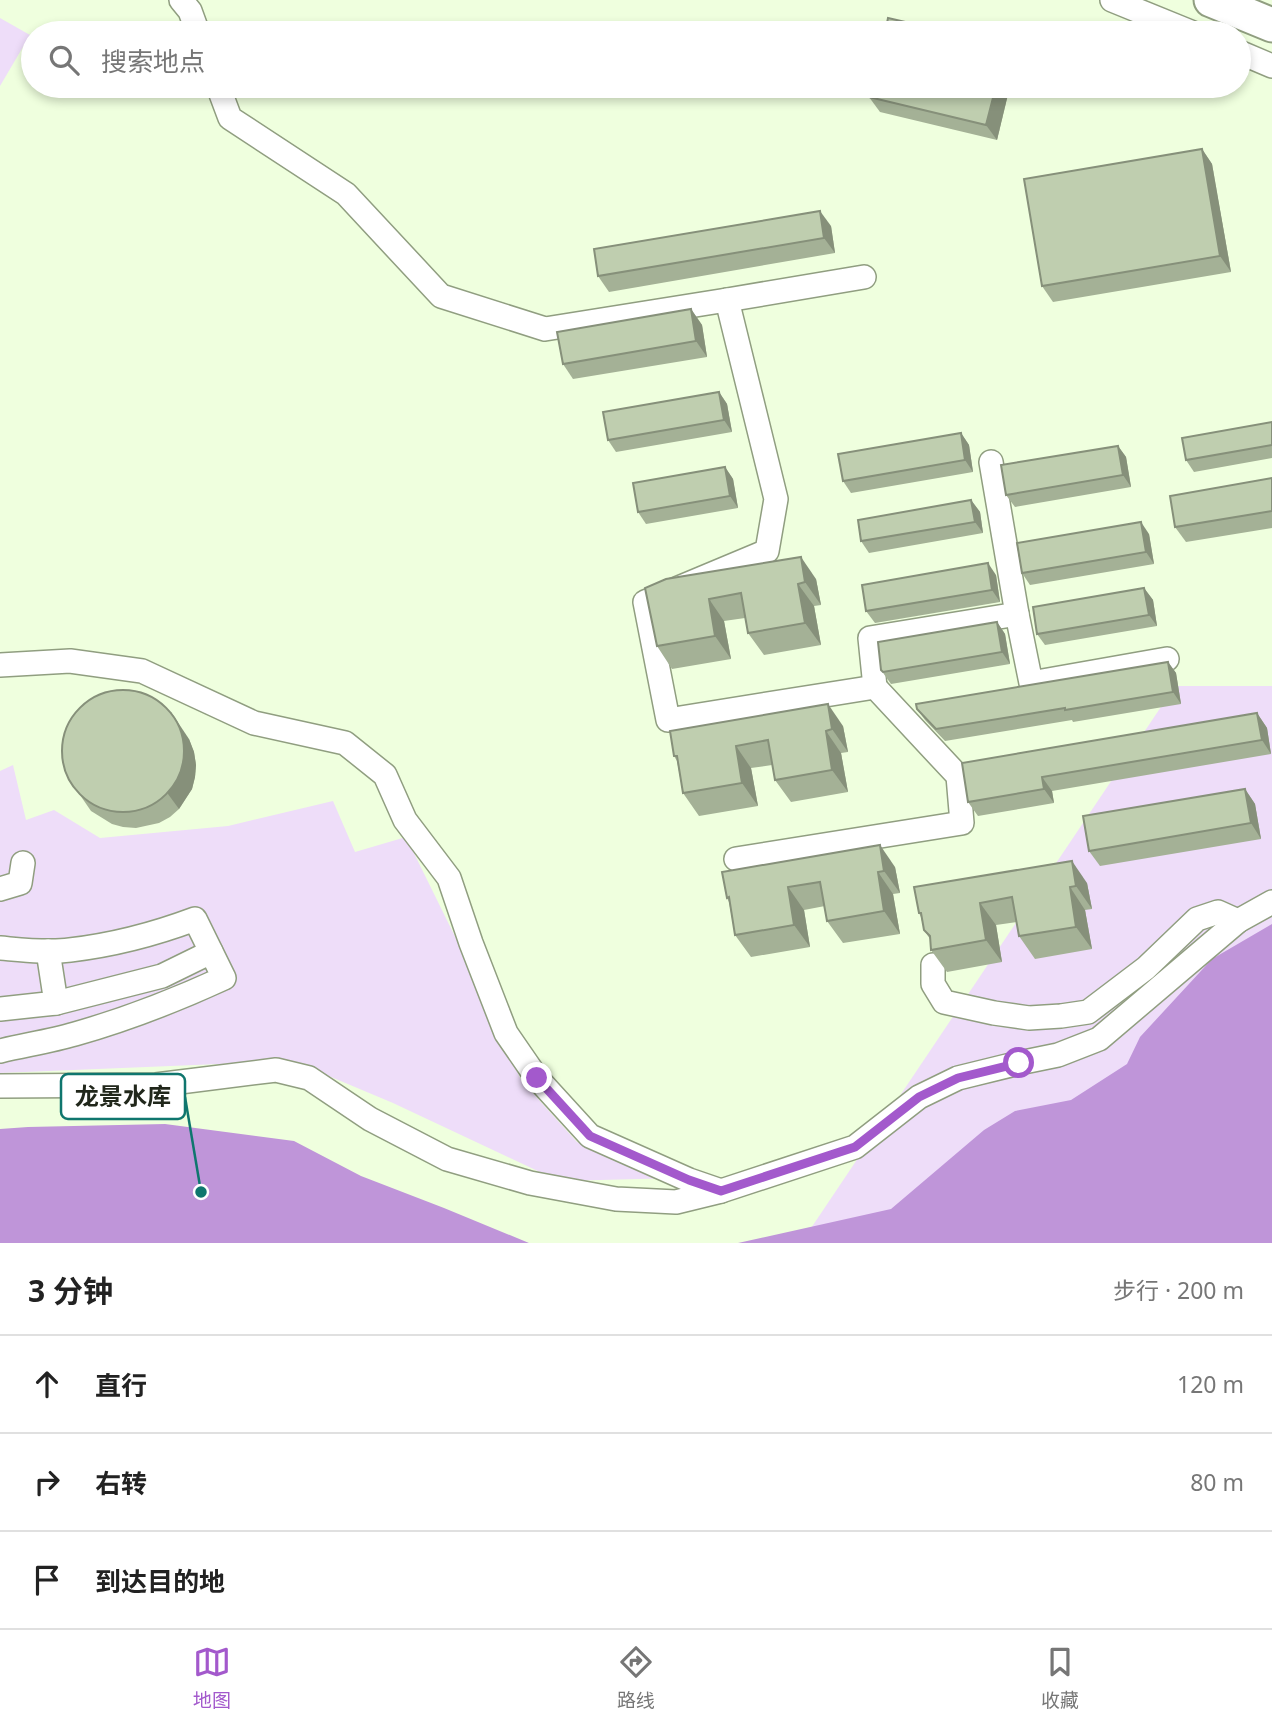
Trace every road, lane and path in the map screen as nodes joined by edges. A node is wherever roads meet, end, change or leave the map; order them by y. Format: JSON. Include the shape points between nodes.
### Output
{"nodes":[{"id":1,"x":181,"y":0,"type":"edge"},
{"id":2,"x":1111,"y":0,"type":"edge"},
{"id":3,"x":1211,"y":0,"type":"edge"},
{"id":4,"x":194,"y":21,"type":"edge"},
{"id":5,"x":1163,"y":21,"type":"edge"},
{"id":6,"x":1272,"y":25,"type":"edge"},
{"id":7,"x":1251,"y":57,"type":"edge"},
{"id":8,"x":1272,"y":66,"type":"edge"},
{"id":9,"x":222,"y":98,"type":"edge"},
{"id":10,"x":864,"y":277,"type":"dead end"},
{"id":11,"x":727,"y":300,"type":"junction"},
{"id":12,"x":991,"y":462,"type":"dead end"},
{"id":13,"x":1017,"y":614,"type":"junction"},
{"id":14,"x":1167,"y":659,"type":"edge"},
{"id":15,"x":0,"y":665,"type":"edge"},
{"id":16,"x":875,"y":687,"type":"junction"},
{"id":17,"x":736,"y":859,"type":"dead end"},
{"id":18,"x":23,"y":863,"type":"dead end"},
{"id":19,"x":0,"y":889,"type":"edge"},
{"id":20,"x":1272,"y":902,"type":"edge"},
{"id":21,"x":1238,"y":921,"type":"junction"},
{"id":22,"x":0,"y":948,"type":"edge"},
{"id":23,"x":48,"y":951,"type":"junction"},
{"id":24,"x":211,"y":952,"type":"junction"},
{"id":25,"x":933,"y":965,"type":"edge"},
{"id":26,"x":162,"y":976,"type":"junction"},
{"id":27,"x":173,"y":1002,"type":"junction"},
{"id":28,"x":56,"y":1003,"type":"junction"},
{"id":29,"x":0,"y":1009,"type":"edge"},
{"id":30,"x":0,"y":1051,"type":"edge"},
{"id":31,"x":0,"y":1062,"type":"edge"},
{"id":32,"x":2,"y":1086,"type":"edge"},
{"id":33,"x":721,"y":1191,"type":"junction"}],
"edges":[{"from":1,"to":4,"type":"street"},
{"from":2,"to":5,"type":"street"},
{"from":3,"to":6,"type":"highway"},
{"from":7,"to":8,"type":"street"},
{"from":9,"to":11,"type":"street","via":[[230,118],[345,194],[441,296],[545,329]]},
{"from":10,"to":11,"type":"street"},
{"from":11,"to":16,"type":"street","via":[[776,499],[767,551],[645,602],[668,720]]},
{"from":12,"to":13,"type":"street"},
{"from":13,"to":14,"type":"street","via":[[1031,683]]},
{"from":13,"to":16,"type":"street","via":[[870,638]]},
{"from":15,"to":33,"type":"street","via":[[71,661],[142,671],[254,723],[345,743],[385,775],[405,820],[449,878],[506,1033],[537,1078],[590,1136]]},
{"from":16,"to":17,"type":"street","via":[[958,776],[962,823]]},
{"from":18,"to":19,"type":"street","via":[[20,883]]},
{"from":20,"to":21,"type":"street"},
{"from":21,"to":25,"type":"street","via":[[1219,912],[1197,919],[1146,968],[1088,1012],[1061,1016],[1029,1018],[944,1002],[933,984]]},
{"from":21,"to":33,"type":"street","via":[[1099,1039],[1058,1055],[958,1078],[919,1097],[855,1147]]},
{"from":22,"to":23,"type":"street"},
{"from":23,"to":24,"type":"street","via":[[157,933],[195,919]]},
{"from":23,"to":28,"type":"street"},
{"from":24,"to":26,"type":"street"},
{"from":24,"to":27,"type":"street","via":[[224,978]]},
{"from":26,"to":27,"type":"street"},
{"from":26,"to":28,"type":"street"},
{"from":27,"to":30,"type":"street","via":[[73,1035]]},
{"from":28,"to":29,"type":"street"},
{"from":31,"to":32,"type":"street"},
{"from":32,"to":33,"type":"street","via":[[156,1085],[276,1070],[309,1078],[370,1119],[447,1159],[530,1183],[652,1201],[676,1202]]}]}
